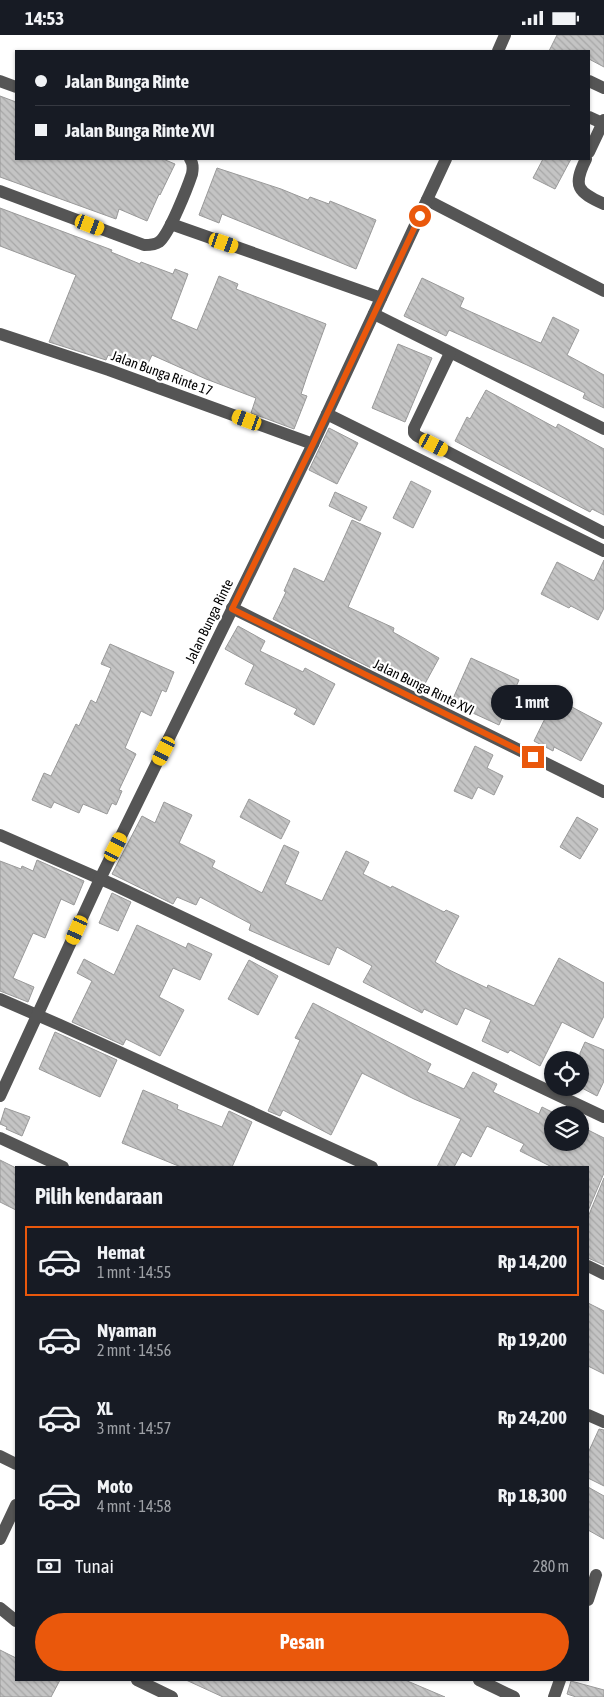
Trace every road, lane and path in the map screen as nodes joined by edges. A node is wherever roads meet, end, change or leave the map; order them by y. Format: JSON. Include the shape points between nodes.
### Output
{"nodes":[{"id":1,"x":505,"y":35,"type":"edge"},
{"id":2,"x":498,"y":50,"type":"edge"},
{"id":3,"x":0,"y":81,"type":"edge"},
{"id":4,"x":590,"y":81,"type":"edge"},
{"id":5,"x":15,"y":87,"type":"edge"},
{"id":6,"x":604,"y":88,"type":"edge"},
{"id":7,"x":590,"y":117,"type":"edge"},
{"id":8,"x":603,"y":122,"type":"edge"},
{"id":9,"x":590,"y":150,"type":"edge"},
{"id":10,"x":190,"y":160,"type":"edge"},
{"id":11,"x":446,"y":160,"type":"edge"},
{"id":12,"x":585,"y":160,"type":"edge"},
{"id":13,"x":0,"y":191,"type":"edge"},
{"id":14,"x":427,"y":200,"type":"junction"},
{"id":15,"x":604,"y":204,"type":"edge"},
{"id":16,"x":171,"y":224,"type":"junction"},
{"id":17,"x":604,"y":291,"type":"edge"},
{"id":18,"x":381,"y":298,"type":"junction"},
{"id":19,"x":374,"y":314,"type":"junction"},
{"id":20,"x":0,"y":334,"type":"edge"},
{"id":21,"x":450,"y":353,"type":"junction"},
{"id":22,"x":327,"y":414,"type":"junction"},
{"id":23,"x":604,"y":429,"type":"edge"},
{"id":24,"x":313,"y":444,"type":"junction"},
{"id":25,"x":604,"y":533,"type":"edge"},
{"id":26,"x":604,"y":551,"type":"edge"},
{"id":27,"x":232,"y":609,"type":"junction"},
{"id":28,"x":604,"y":792,"type":"edge"},
{"id":29,"x":0,"y":835,"type":"edge"},
{"id":30,"x":100,"y":879,"type":"junction"},
{"id":31,"x":0,"y":999,"type":"edge"},
{"id":32,"x":38,"y":1016,"type":"junction"},
{"id":33,"x":0,"y":1096,"type":"edge"},
{"id":34,"x":604,"y":1117,"type":"edge"},
{"id":35,"x":0,"y":1137,"type":"edge"},
{"id":36,"x":61,"y":1166,"type":"edge"},
{"id":37,"x":370,"y":1166,"type":"edge"},
{"id":38,"x":589,"y":1266,"type":"edge"},
{"id":39,"x":604,"y":1274,"type":"edge"},
{"id":40,"x":589,"y":1415,"type":"edge"},
{"id":41,"x":604,"y":1422,"type":"edge"},
{"id":42,"x":0,"y":1456,"type":"edge"},
{"id":43,"x":15,"y":1464,"type":"edge"},
{"id":44,"x":15,"y":1507,"type":"edge"},
{"id":45,"x":0,"y":1539,"type":"edge"},
{"id":46,"x":596,"y":1575,"type":"edge"},
{"id":47,"x":589,"y":1597,"type":"edge"},
{"id":48,"x":0,"y":1608,"type":"edge"},
{"id":49,"x":15,"y":1620,"type":"edge"},
{"id":50,"x":139,"y":1681,"type":"edge"},
{"id":51,"x":481,"y":1681,"type":"edge"},
{"id":52,"x":560,"y":1681,"type":"edge"},
{"id":53,"x":172,"y":1697,"type":"edge"},
{"id":54,"x":514,"y":1697,"type":"edge"},
{"id":55,"x":554,"y":1697,"type":"edge"}],
"edges":[{"from":1,"to":2,"type":"street"},
{"from":3,"to":5,"type":"street"},
{"from":4,"to":6,"type":"street"},
{"from":7,"to":8,"type":"street"},
{"from":8,"to":9,"type":"street"},
{"from":10,"to":16,"type":"street","via":[[192,173]]},
{"from":11,"to":14,"type":"street","name":"Jalan Bunga Rinte"},
{"from":12,"to":15,"type":"street","via":[[580,170],[580,189]]},
{"from":13,"to":16,"type":"street","via":[[144,245],[159,242]]},
{"from":14,"to":17,"type":"street"},
{"from":14,"to":18,"type":"street","name":"Jalan Bunga Rinte"},
{"from":16,"to":18,"type":"street"},
{"from":18,"to":19,"type":"street","name":"Jalan Bunga Rinte"},
{"from":19,"to":21,"type":"street"},
{"from":19,"to":22,"type":"street","name":"Jalan Bunga Rinte"},
{"from":20,"to":24,"type":"street","name":"Jalan Bunga Rinte 17"},
{"from":21,"to":23,"type":"street"},
{"from":21,"to":25,"type":"street","via":[[414,433]]},
{"from":22,"to":24,"type":"street","name":"Jalan Bunga Rinte"},
{"from":22,"to":26,"type":"street"},
{"from":24,"to":27,"type":"street","name":"Jalan Bunga Rinte"},
{"from":27,"to":28,"type":"street","name":"Jalan Bunga Rinte XVI"},
{"from":27,"to":30,"type":"street","name":"Jalan Bunga Rinte"},
{"from":29,"to":30,"type":"street"},
{"from":30,"to":32,"type":"street","name":"Jalan Bunga Rinte"},
{"from":30,"to":34,"type":"street"},
{"from":31,"to":32,"type":"street"},
{"from":32,"to":33,"type":"street","name":"Jalan Bunga Rinte"},
{"from":32,"to":37,"type":"street"},
{"from":35,"to":36,"type":"street"},
{"from":38,"to":39,"type":"street"},
{"from":40,"to":41,"type":"street"},
{"from":42,"to":43,"type":"street"},
{"from":44,"to":45,"type":"street"},
{"from":46,"to":47,"type":"street"},
{"from":48,"to":49,"type":"street"},
{"from":50,"to":53,"type":"street"},
{"from":51,"to":54,"type":"street"},
{"from":52,"to":55,"type":"street"}]}
